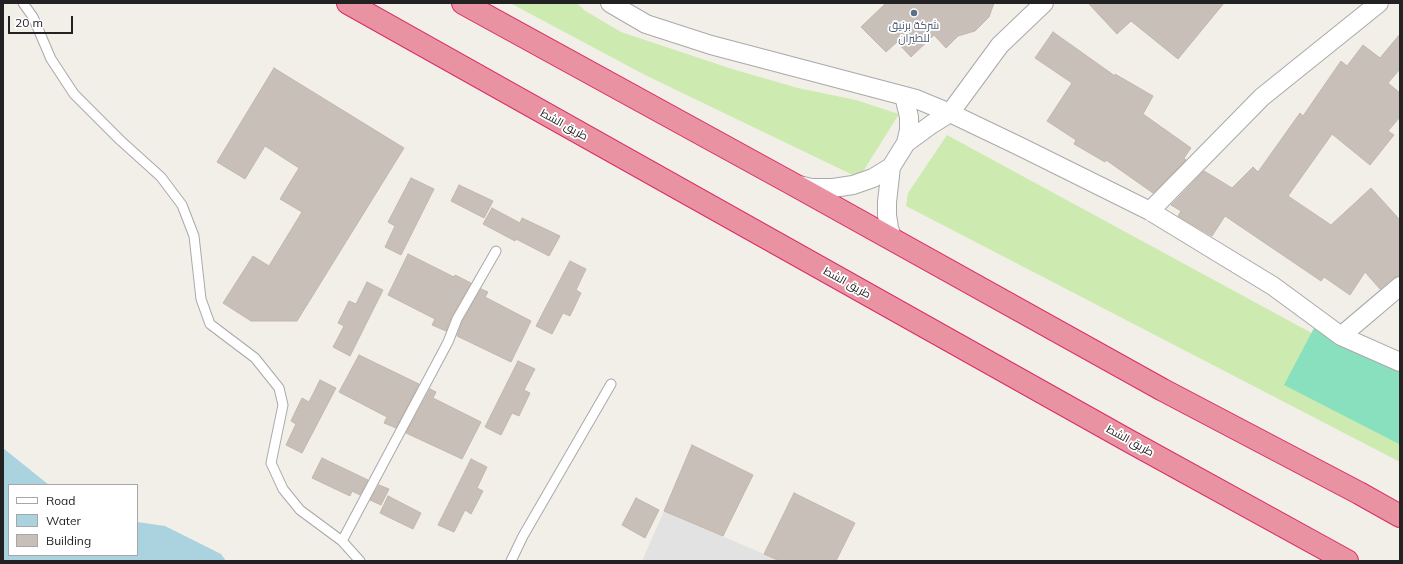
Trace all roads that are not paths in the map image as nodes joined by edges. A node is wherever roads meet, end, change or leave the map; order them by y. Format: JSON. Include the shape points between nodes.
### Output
{"nodes":[{"id":1,"x":23,"y":3,"type":"edge"},
{"id":2,"x":348,"y":3,"type":"edge"},
{"id":3,"x":463,"y":3,"type":"edge"},
{"id":4,"x":610,"y":3,"type":"edge"},
{"id":5,"x":1044,"y":3,"type":"edge"},
{"id":6,"x":1379,"y":3,"type":"edge"},
{"id":7,"x":904,"y":96,"type":"junction"},
{"id":8,"x":950,"y":113,"type":"junction"},
{"id":9,"x":906,"y":143,"type":"junction"},
{"id":10,"x":891,"y":167,"type":"junction"},
{"id":11,"x":790,"y":183,"type":"junction"},
{"id":12,"x":1150,"y":212,"type":"junction"},
{"id":13,"x":893,"y":240,"type":"junction"},
{"id":14,"x":496,"y":251,"type":"dead end"},
{"id":15,"x":1400,"y":286,"type":"edge"},
{"id":16,"x":1341,"y":336,"type":"junction"},
{"id":17,"x":1400,"y":362,"type":"edge"},
{"id":18,"x":611,"y":384,"type":"dead end"},
{"id":19,"x":1400,"y":516,"type":"edge"},
{"id":20,"x":342,"y":541,"type":"junction"},
{"id":21,"x":360,"y":561,"type":"edge"},
{"id":22,"x":511,"y":561,"type":"edge"},
{"id":23,"x":1347,"y":561,"type":"edge"}],
"edges":[{"from":1,"to":20,"type":"lane","via":[[33,17],[51,59],[74,94],[161,177],[182,205],[194,236],[201,299],[210,324],[255,358],[280,388],[283,405],[271,462],[283,489],[300,510]]},
{"from":2,"to":23,"type":"highway","name":"طريق الشط"},
{"from":3,"to":11,"type":"highway"},
{"from":4,"to":7,"type":"street","via":[[646,24],[660,29]]},
{"from":5,"to":8,"type":"street","via":[[1000,45]]},
{"from":6,"to":12,"type":"street","via":[[1262,97]]},
{"from":7,"to":8,"type":"street"},
{"from":7,"to":9,"type":"street","via":[[909,117]]},
{"from":8,"to":9,"type":"street"},
{"from":8,"to":12,"type":"street"},
{"from":9,"to":10,"type":"street"},
{"from":10,"to":11,"type":"street","via":[[873,178],[853,185],[811,188]]},
{"from":10,"to":13,"type":"street","via":[[887,215]]},
{"from":11,"to":13,"type":"highway"},
{"from":12,"to":16,"type":"street","via":[[1273,286]]},
{"from":13,"to":19,"type":"highway","via":[[1162,390]]},
{"from":14,"to":20,"type":"lane","via":[[457,319],[448,342]]},
{"from":15,"to":16,"type":"street"},
{"from":16,"to":17,"type":"street"},
{"from":18,"to":22,"type":"lane"},
{"from":20,"to":21,"type":"lane"}]}
